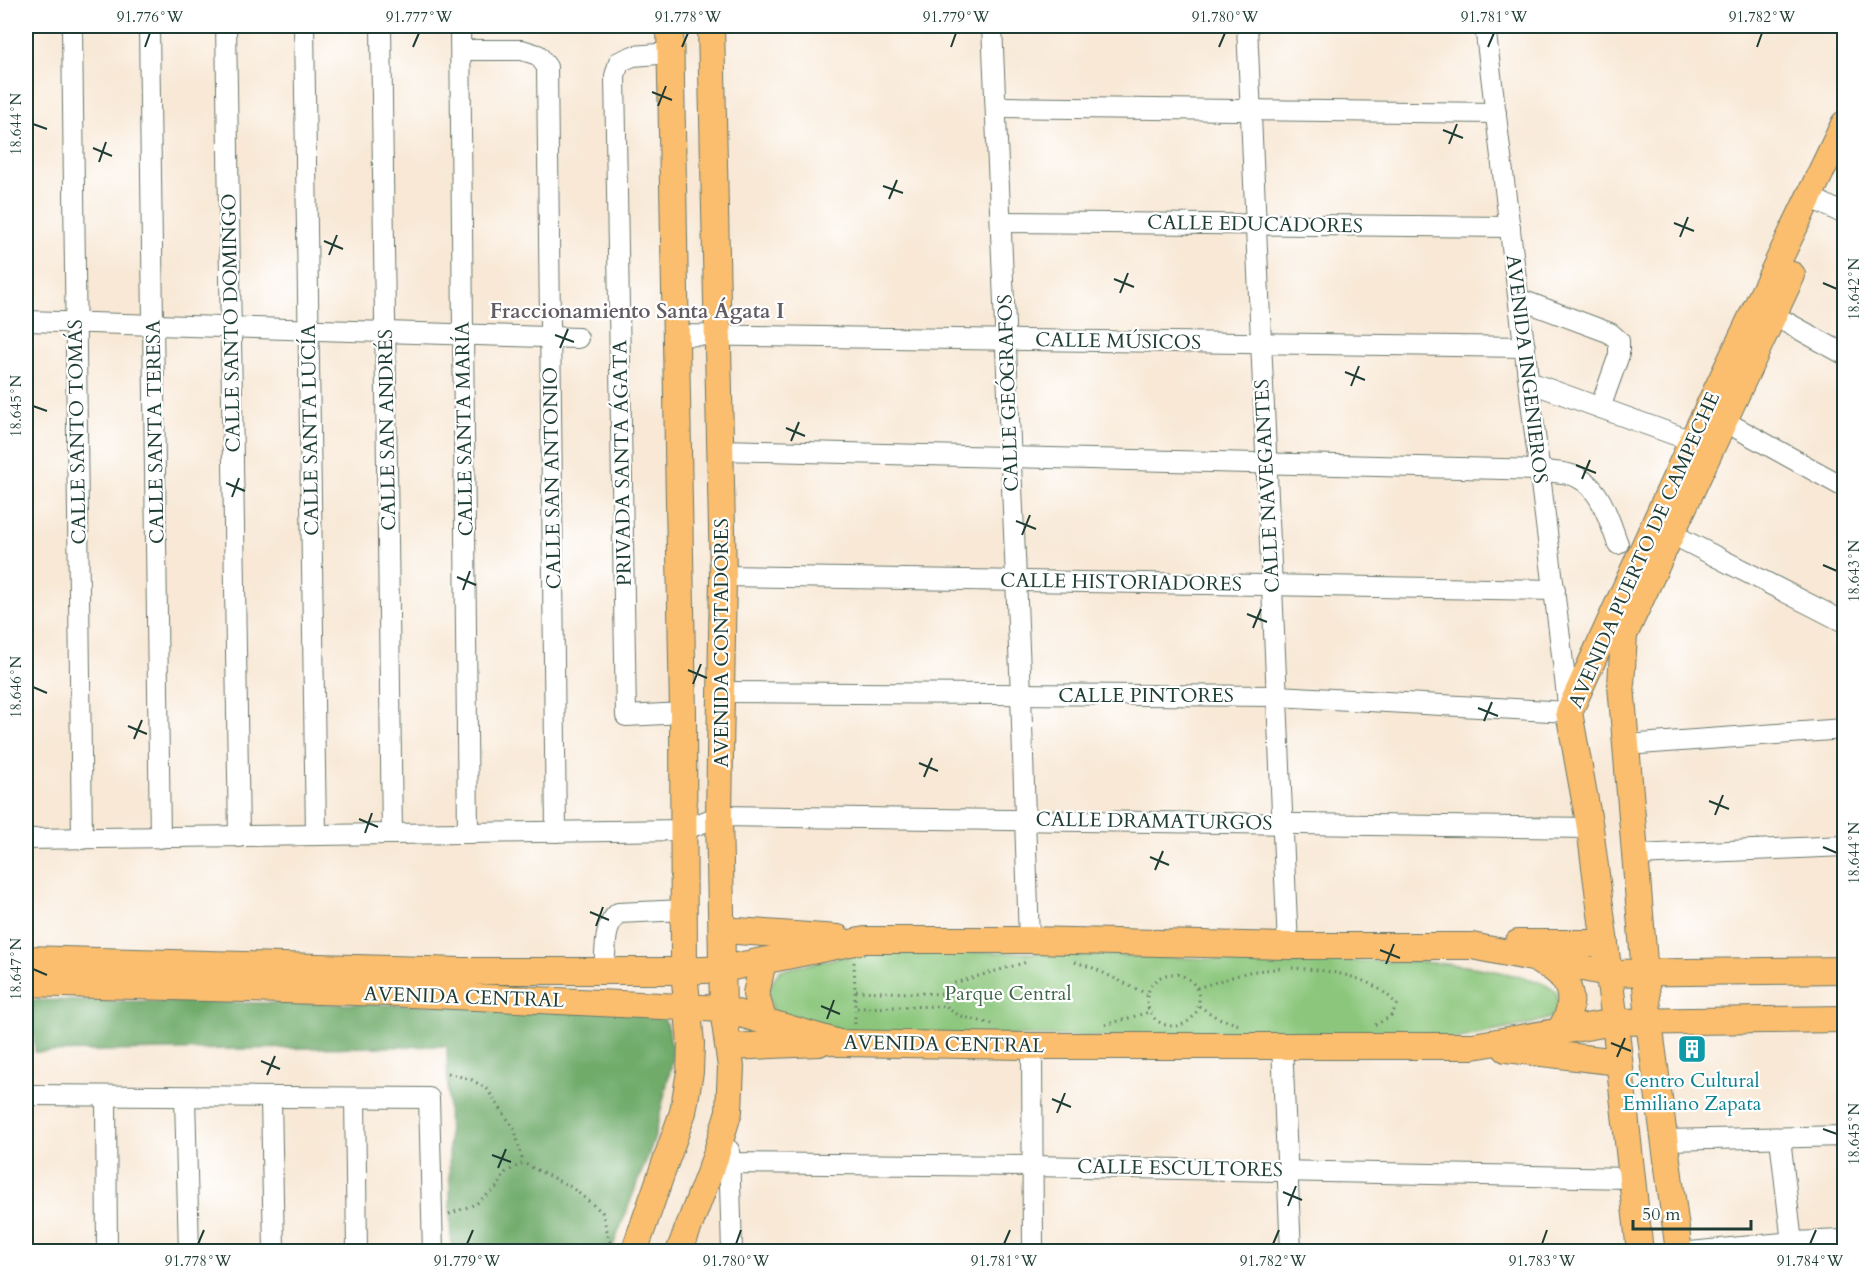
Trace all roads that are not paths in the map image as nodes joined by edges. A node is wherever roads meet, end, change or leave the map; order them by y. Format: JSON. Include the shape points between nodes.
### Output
{"nodes":[{"id":1,"x":72,"y":26,"type":"edge"},
{"id":2,"x":149,"y":26,"type":"edge"},
{"id":3,"x":226,"y":26,"type":"edge"},
{"id":4,"x":304,"y":26,"type":"edge"},
{"id":5,"x":381,"y":26,"type":"edge"},
{"id":6,"x":460,"y":26,"type":"edge"},
{"id":7,"x":670,"y":26,"type":"edge"},
{"id":8,"x":711,"y":26,"type":"edge"},
{"id":9,"x":992,"y":26,"type":"edge"},
{"id":10,"x":1247,"y":26,"type":"edge"},
{"id":11,"x":1485,"y":26,"type":"edge"},
{"id":12,"x":461,"y":50,"type":"junction"},
{"id":13,"x":670,"y":53,"type":"junction"},
{"id":14,"x":996,"y":107,"type":"junction"},
{"id":15,"x":1251,"y":110,"type":"junction"},
{"id":16,"x":1496,"y":113,"type":"junction"},
{"id":17,"x":1845,"y":124,"type":"edge"},
{"id":18,"x":1845,"y":162,"type":"edge"},
{"id":19,"x":1827,"y":205,"type":"edge"},
{"id":20,"x":1000,"y":222,"type":"junction"},
{"id":21,"x":1256,"y":224,"type":"junction"},
{"id":22,"x":1510,"y":227,"type":"junction"},
{"id":23,"x":1519,"y":299,"type":"junction"},
{"id":24,"x":1773,"y":315,"type":"junction"},
{"id":25,"x":26,"y":321,"type":"edge"},
{"id":26,"x":75,"y":322,"type":"junction"},
{"id":27,"x":153,"y":324,"type":"junction"},
{"id":28,"x":231,"y":327,"type":"junction"},
{"id":29,"x":309,"y":329,"type":"junction"},
{"id":30,"x":385,"y":332,"type":"junction"},
{"id":31,"x":463,"y":334,"type":"junction"},
{"id":32,"x":676,"y":335,"type":"junction"},
{"id":33,"x":719,"y":335,"type":"junction"},
{"id":34,"x":550,"y":336,"type":"junction"},
{"id":35,"x":578,"y":338,"type":"dead end"},
{"id":36,"x":1006,"y":339,"type":"junction"},
{"id":37,"x":1261,"y":342,"type":"junction"},
{"id":38,"x":1525,"y":347,"type":"junction"},
{"id":39,"x":1845,"y":354,"type":"edge"},
{"id":40,"x":1529,"y":382,"type":"junction"},
{"id":41,"x":1600,"y":408,"type":"junction"},
{"id":42,"x":1724,"y":421,"type":"junction"},
{"id":43,"x":1692,"y":441,"type":"junction"},
{"id":44,"x":721,"y":450,"type":"junction"},
{"id":45,"x":1011,"y":457,"type":"junction"},
{"id":46,"x":1266,"y":462,"type":"junction"},
{"id":47,"x":1540,"y":470,"type":"junction"},
{"id":48,"x":1845,"y":486,"type":"edge"},
{"id":49,"x":1663,"y":529,"type":"junction"},
{"id":50,"x":1618,"y":544,"type":"dead end"},
{"id":51,"x":723,"y":576,"type":"junction"},
{"id":52,"x":1016,"y":581,"type":"junction"},
{"id":53,"x":1272,"y":584,"type":"junction"},
{"id":54,"x":1555,"y":590,"type":"junction"},
{"id":55,"x":1845,"y":622,"type":"edge"},
{"id":56,"x":722,"y":693,"type":"junction"},
{"id":57,"x":1021,"y":694,"type":"junction"},
{"id":58,"x":1277,"y":696,"type":"junction"},
{"id":59,"x":1569,"y":712,"type":"junction"},
{"id":60,"x":683,"y":713,"type":"junction"},
{"id":61,"x":1845,"y":729,"type":"edge"},
{"id":62,"x":1626,"y":746,"type":"junction"},
{"id":63,"x":719,"y":816,"type":"junction"},
{"id":64,"x":1025,"y":819,"type":"junction"},
{"id":65,"x":1283,"y":823,"type":"junction"},
{"id":66,"x":1590,"y":828,"type":"junction"},
{"id":67,"x":684,"y":831,"type":"junction"},
{"id":68,"x":556,"y":832,"type":"junction"},
{"id":69,"x":468,"y":833,"type":"junction"},
{"id":70,"x":392,"y":834,"type":"junction"},
{"id":71,"x":316,"y":835,"type":"junction"},
{"id":72,"x":239,"y":837,"type":"junction"},
{"id":73,"x":160,"y":838,"type":"junction"},
{"id":74,"x":26,"y":839,"type":"edge"},
{"id":75,"x":82,"y":839,"type":"junction"},
{"id":76,"x":1845,"y":846,"type":"edge"},
{"id":77,"x":1636,"y":855,"type":"junction"},
{"id":78,"x":684,"y":910,"type":"junction"},
{"id":79,"x":722,"y":922,"type":"junction"},
{"id":80,"x":859,"y":942,"type":"junction"},
{"id":81,"x":1605,"y":943,"type":"junction"},
{"id":82,"x":1288,"y":946,"type":"junction"},
{"id":83,"x":1472,"y":946,"type":"junction"},
{"id":84,"x":1030,"y":951,"type":"junction"},
{"id":85,"x":1524,"y":956,"type":"junction"},
{"id":86,"x":26,"y":959,"type":"edge"},
{"id":87,"x":763,"y":961,"type":"junction"},
{"id":88,"x":723,"y":969,"type":"junction"},
{"id":89,"x":1845,"y":970,"type":"edge"},
{"id":90,"x":604,"y":971,"type":"junction"},
{"id":91,"x":684,"y":971,"type":"junction"},
{"id":92,"x":1608,"y":973,"type":"junction"},
{"id":93,"x":1646,"y":974,"type":"junction"},
{"id":94,"x":26,"y":983,"type":"edge"},
{"id":95,"x":688,"y":1006,"type":"junction"},
{"id":96,"x":723,"y":1008,"type":"junction"},
{"id":97,"x":1845,"y":1019,"type":"edge"},
{"id":98,"x":763,"y":1020,"type":"junction"},
{"id":99,"x":1615,"y":1022,"type":"junction"},
{"id":100,"x":1649,"y":1022,"type":"junction"},
{"id":101,"x":1558,"y":1032,"type":"junction"},
{"id":102,"x":846,"y":1043,"type":"junction"},
{"id":103,"x":1282,"y":1045,"type":"junction"},
{"id":104,"x":1032,"y":1046,"type":"junction"},
{"id":105,"x":1473,"y":1046,"type":"junction"},
{"id":106,"x":730,"y":1057,"type":"junction"},
{"id":107,"x":1618,"y":1062,"type":"junction"},
{"id":108,"x":690,"y":1072,"type":"junction"},
{"id":109,"x":26,"y":1095,"type":"edge"},
{"id":110,"x":106,"y":1096,"type":"junction"},
{"id":111,"x":185,"y":1097,"type":"junction"},
{"id":112,"x":271,"y":1098,"type":"junction"},
{"id":113,"x":355,"y":1098,"type":"junction"},
{"id":114,"x":729,"y":1111,"type":"junction"},
{"id":115,"x":1845,"y":1136,"type":"edge"},
{"id":116,"x":1780,"y":1138,"type":"junction"},
{"id":117,"x":1665,"y":1140,"type":"junction"},
{"id":118,"x":729,"y":1163,"type":"junction"},
{"id":119,"x":1032,"y":1166,"type":"junction"},
{"id":120,"x":1289,"y":1170,"type":"junction"},
{"id":121,"x":1630,"y":1178,"type":"junction"},
{"id":122,"x":1845,"y":1240,"type":"edge"},
{"id":123,"x":1793,"y":1247,"type":"edge"},
{"id":124,"x":107,"y":1251,"type":"edge"},
{"id":125,"x":189,"y":1251,"type":"edge"},
{"id":126,"x":274,"y":1251,"type":"edge"},
{"id":127,"x":357,"y":1251,"type":"edge"},
{"id":128,"x":433,"y":1251,"type":"edge"},
{"id":129,"x":634,"y":1251,"type":"edge"},
{"id":130,"x":679,"y":1251,"type":"edge"},
{"id":131,"x":732,"y":1251,"type":"edge"},
{"id":132,"x":1033,"y":1251,"type":"edge"},
{"id":133,"x":1291,"y":1251,"type":"edge"},
{"id":134,"x":1640,"y":1251,"type":"edge"},
{"id":135,"x":1679,"y":1251,"type":"edge"},
{"id":136,"x":1690,"y":1251,"type":"edge"}],
"edges":[{"from":1,"to":26,"type":"street","name":"CALLE SANTO TOMÁS"},
{"from":2,"to":27,"type":"street","name":"CALLE SANTA TERESA"},
{"from":3,"to":28,"type":"street","name":"CALLE SANTO DOMINGO"},
{"from":4,"to":29,"type":"street","name":"CALLE SANTA LUCÍA"},
{"from":5,"to":30,"type":"street","name":"CALLE SAN ANDRÉS"},
{"from":6,"to":12,"type":"street","name":"CALLE SANTA MARÍA"},
{"from":7,"to":13,"type":"main road","name":"AVENIDA CONTADORES"},
{"from":8,"to":33,"type":"main road","name":"AVENIDA CONTADORES"},
{"from":9,"to":14,"type":"street","name":"CALLE GEÓGRAFOS"},
{"from":10,"to":15,"type":"street","name":"CALLE NAVEGANTES"},
{"from":11,"to":16,"type":"street","name":"AVENIDA INGENIEROS"},
{"from":12,"to":31,"type":"street","name":"CALLE SANTA MARÍA"},
{"from":12,"to":34,"type":"street","name":"CALLE SAN ANTONIO","via":[[522,50],[538,55],[547,67]]},
{"from":13,"to":32,"type":"main road","name":"AVENIDA CONTADORES"},
{"from":13,"to":60,"type":"street","name":"PRIVADA SANTA ÁGATA","via":[[633,56],[619,63],[615,76],[626,716]]},
{"from":14,"to":15,"type":"street"},
{"from":14,"to":20,"type":"street","name":"CALLE GEÓGRAFOS"},
{"from":15,"to":16,"type":"street"},
{"from":15,"to":21,"type":"street","name":"CALLE NAVEGANTES"},
{"from":16,"to":22,"type":"street","name":"AVENIDA INGENIEROS"},
{"from":17,"to":19,"type":"main road","name":"AVENIDA PUERTO DE CAMPECHE"},
{"from":18,"to":19,"type":"main road","name":"AVENIDA PUERTO DE CAMPECHE"},
{"from":19,"to":24,"type":"main road","name":"AVENIDA PUERTO DE CAMPECHE"},
{"from":19,"to":43,"type":"main road","name":"AVENIDA PUERTO DE CAMPECHE"},
{"from":20,"to":21,"type":"street","name":"CALLE EDUCADORES"},
{"from":20,"to":36,"type":"street","name":"CALLE GEÓGRAFOS"},
{"from":21,"to":22,"type":"street","name":"CALLE EDUCADORES"},
{"from":21,"to":37,"type":"street","name":"CALLE NAVEGANTES"},
{"from":22,"to":23,"type":"street","name":"AVENIDA INGENIEROS"},
{"from":23,"to":38,"type":"street","name":"AVENIDA INGENIEROS"},
{"from":23,"to":41,"type":"street","via":[[1610,333],[1619,341]]},
{"from":24,"to":39,"type":"street"},
{"from":24,"to":42,"type":"main road","name":"AVENIDA PUERTO DE CAMPECHE"},
{"from":25,"to":26,"type":"street"},
{"from":26,"to":27,"type":"street"},
{"from":26,"to":75,"type":"street","name":"CALLE SANTO TOMÁS"},
{"from":27,"to":28,"type":"street"},
{"from":27,"to":73,"type":"street","name":"CALLE SANTA TERESA"},
{"from":28,"to":29,"type":"street"},
{"from":28,"to":72,"type":"street","name":"CALLE SANTO DOMINGO"},
{"from":29,"to":30,"type":"street"},
{"from":29,"to":71,"type":"street","name":"CALLE SANTA LUCÍA"},
{"from":30,"to":31,"type":"street"},
{"from":30,"to":70,"type":"street","name":"CALLE SAN ANDRÉS"},
{"from":31,"to":34,"type":"street"},
{"from":31,"to":69,"type":"street","name":"CALLE SANTA MARÍA"},
{"from":32,"to":33,"type":"street","name":"CALLE MÚSICOS"},
{"from":32,"to":60,"type":"main road","name":"AVENIDA CONTADORES"},
{"from":33,"to":36,"type":"street","name":"CALLE MÚSICOS"},
{"from":33,"to":44,"type":"main road","name":"AVENIDA CONTADORES"},
{"from":34,"to":35,"type":"street"},
{"from":34,"to":68,"type":"street","name":"CALLE SAN ANTONIO"},
{"from":36,"to":37,"type":"street","name":"CALLE MÚSICOS"},
{"from":36,"to":45,"type":"street","name":"CALLE GEÓGRAFOS"},
{"from":37,"to":38,"type":"street","name":"CALLE MÚSICOS"},
{"from":37,"to":46,"type":"street","name":"CALLE NAVEGANTES"},
{"from":38,"to":40,"type":"street","name":"AVENIDA INGENIEROS"},
{"from":40,"to":41,"type":"street"},
{"from":40,"to":47,"type":"street","name":"AVENIDA INGENIEROS"},
{"from":41,"to":43,"type":"street"},
{"from":42,"to":48,"type":"street"},
{"from":42,"to":49,"type":"main road","name":"AVENIDA PUERTO DE CAMPECHE"},
{"from":43,"to":49,"type":"main road","name":"AVENIDA PUERTO DE CAMPECHE"},
{"from":44,"to":45,"type":"street"},
{"from":44,"to":51,"type":"main road","name":"AVENIDA CONTADORES"},
{"from":45,"to":46,"type":"street"},
{"from":45,"to":52,"type":"street","name":"CALLE GEÓGRAFOS"},
{"from":46,"to":47,"type":"street"},
{"from":46,"to":53,"type":"street","name":"CALLE NAVEGANTES"},
{"from":47,"to":50,"type":"street","via":[[1570,474],[1587,483],[1601,501]]},
{"from":47,"to":54,"type":"street","name":"AVENIDA INGENIEROS"},
{"from":49,"to":55,"type":"street"},
{"from":49,"to":59,"type":"main road","name":"AVENIDA PUERTO DE CAMPECHE"},
{"from":49,"to":62,"type":"main road","name":"AVENIDA PUERTO DE CAMPECHE","via":[[1624,635],[1621,685]]},
{"from":51,"to":52,"type":"street","name":"CALLE HISTORIADORES"},
{"from":51,"to":56,"type":"main road","name":"AVENIDA CONTADORES"},
{"from":52,"to":53,"type":"street","name":"CALLE HISTORIADORES"},
{"from":52,"to":57,"type":"street","name":"CALLE GEÓGRAFOS"},
{"from":53,"to":54,"type":"street","name":"CALLE HISTORIADORES"},
{"from":53,"to":58,"type":"street","name":"CALLE NAVEGANTES"},
{"from":54,"to":59,"type":"street","name":"AVENIDA INGENIEROS"},
{"from":56,"to":57,"type":"street","name":"CALLE PINTORES"},
{"from":56,"to":63,"type":"main road","name":"AVENIDA CONTADORES"},
{"from":57,"to":58,"type":"street","name":"CALLE PINTORES"},
{"from":57,"to":64,"type":"street","name":"CALLE GEÓGRAFOS"},
{"from":58,"to":59,"type":"street","name":"CALLE PINTORES"},
{"from":58,"to":65,"type":"street","name":"CALLE NAVEGANTES"},
{"from":59,"to":66,"type":"main road","name":"AVENIDA PUERTO DE CAMPECHE"},
{"from":60,"to":67,"type":"main road","name":"AVENIDA CONTADORES"},
{"from":61,"to":62,"type":"street"},
{"from":62,"to":77,"type":"main road","name":"AVENIDA PUERTO DE CAMPECHE"},
{"from":63,"to":64,"type":"street","name":"CALLE DRAMATURGOS"},
{"from":63,"to":67,"type":"street"},
{"from":63,"to":79,"type":"main road","name":"AVENIDA CONTADORES"},
{"from":64,"to":65,"type":"street","name":"CALLE DRAMATURGOS"},
{"from":64,"to":84,"type":"street","name":"CALLE GEÓGRAFOS"},
{"from":65,"to":66,"type":"street","name":"CALLE DRAMATURGOS"},
{"from":65,"to":82,"type":"street","name":"CALLE NAVEGANTES"},
{"from":66,"to":81,"type":"main road","name":"AVENIDA PUERTO DE CAMPECHE"},
{"from":67,"to":68,"type":"street"},
{"from":67,"to":78,"type":"main road","name":"AVENIDA CONTADORES"},
{"from":68,"to":69,"type":"street"},
{"from":69,"to":70,"type":"street"},
{"from":70,"to":71,"type":"street"},
{"from":71,"to":72,"type":"street"},
{"from":72,"to":73,"type":"street"},
{"from":73,"to":75,"type":"street"},
{"from":74,"to":75,"type":"street"},
{"from":76,"to":77,"type":"street"},
{"from":77,"to":93,"type":"main road","name":"AVENIDA PUERTO DE CAMPECHE"},
{"from":78,"to":79,"type":"main road","via":[[693,924],[701,927],[710,928]]},
{"from":78,"to":90,"type":"street","via":[[618,913],[608,930]]},
{"from":78,"to":91,"type":"main road","name":"AVENIDA CONTADORES"},
{"from":79,"to":80,"type":"main road"},
{"from":79,"to":88,"type":"main road","name":"AVENIDA CONTADORES"},
{"from":80,"to":84,"type":"main road","name":"AVENIDA CENTRAL"},
{"from":80,"to":87,"type":"main road","name":"AVENIDA CENTRAL"},
{"from":81,"to":83,"type":"main road"},
{"from":81,"to":92,"type":"main road","name":"AVENIDA PUERTO DE CAMPECHE"},
{"from":82,"to":83,"type":"main road","name":"AVENIDA CENTRAL"},
{"from":82,"to":84,"type":"main road","name":"AVENIDA CENTRAL"},
{"from":83,"to":85,"type":"main road","name":"AVENIDA CENTRAL"},
{"from":85,"to":92,"type":"main road","name":"AVENIDA CENTRAL"},
{"from":85,"to":101,"type":"main road","via":[[1546,964],[1566,982],[1571,1008]]},
{"from":86,"to":90,"type":"main road","name":"AVENIDA CENTRAL","via":[[451,971]]},
{"from":87,"to":88,"type":"main road","name":"AVENIDA CENTRAL"},
{"from":87,"to":98,"type":"main road","via":[[756,994]]},
{"from":88,"to":91,"type":"main road","name":"AVENIDA CENTRAL"},
{"from":88,"to":96,"type":"main road","name":"AVENIDA CONTADORES"},
{"from":89,"to":93,"type":"main road","name":"AVENIDA CENTRAL"},
{"from":90,"to":91,"type":"main road","name":"AVENIDA CENTRAL"},
{"from":91,"to":95,"type":"main road","name":"AVENIDA CONTADORES"},
{"from":92,"to":93,"type":"main road","name":"AVENIDA CENTRAL"},
{"from":92,"to":99,"type":"main road","name":"AVENIDA PUERTO DE CAMPECHE"},
{"from":93,"to":100,"type":"main road","name":"AVENIDA PUERTO DE CAMPECHE"},
{"from":94,"to":95,"type":"main road","name":"AVENIDA CENTRAL"},
{"from":95,"to":96,"type":"main road","name":"AVENIDA CENTRAL"},
{"from":95,"to":108,"type":"main road","name":"AVENIDA CONTADORES"},
{"from":96,"to":98,"type":"main road","name":"AVENIDA CENTRAL"},
{"from":96,"to":106,"type":"main road","name":"AVENIDA CONTADORES"},
{"from":97,"to":100,"type":"main road","name":"AVENIDA CENTRAL"},
{"from":98,"to":102,"type":"main road","name":"AVENIDA CENTRAL"},
{"from":99,"to":100,"type":"main road","name":"AVENIDA CENTRAL"},
{"from":99,"to":101,"type":"main road","name":"AVENIDA CENTRAL"},
{"from":99,"to":107,"type":"main road","name":"AVENIDA PUERTO DE CAMPECHE"},
{"from":100,"to":117,"type":"main road","name":"AVENIDA PUERTO DE CAMPECHE"},
{"from":101,"to":105,"type":"main road","name":"AVENIDA CENTRAL"},
{"from":102,"to":104,"type":"main road","name":"AVENIDA CENTRAL"},
{"from":102,"to":106,"type":"main road"},
{"from":103,"to":104,"type":"main road","name":"AVENIDA CENTRAL"},
{"from":103,"to":105,"type":"main road","name":"AVENIDA CENTRAL"},
{"from":103,"to":120,"type":"street"},
{"from":104,"to":119,"type":"street"},
{"from":105,"to":107,"type":"main road"},
{"from":106,"to":108,"type":"main road","via":[[708,1050],[696,1057]]},
{"from":106,"to":114,"type":"main road","name":"AVENIDA CONTADORES"},
{"from":107,"to":121,"type":"main road","name":"AVENIDA PUERTO DE CAMPECHE"},
{"from":108,"to":129,"type":"main road","name":"AVENIDA CONTADORES","via":[[683,1112]]},
{"from":109,"to":110,"type":"street"},
{"from":110,"to":111,"type":"street"},
{"from":110,"to":124,"type":"street"},
{"from":111,"to":112,"type":"street"},
{"from":111,"to":125,"type":"street"},
{"from":112,"to":113,"type":"street"},
{"from":112,"to":126,"type":"street"},
{"from":113,"to":127,"type":"street"},
{"from":113,"to":128,"type":"street","via":[[429,1098]]},
{"from":114,"to":118,"type":"street"},
{"from":114,"to":130,"type":"main road","name":"AVENIDA CONTADORES"},
{"from":115,"to":116,"type":"street"},
{"from":116,"to":117,"type":"street"},
{"from":116,"to":123,"type":"street"},
{"from":117,"to":135,"type":"main road","name":"AVENIDA PUERTO DE CAMPECHE"},
{"from":118,"to":119,"type":"street","name":"CALLE ESCULTORES"},
{"from":118,"to":131,"type":"street"},
{"from":119,"to":120,"type":"street","name":"CALLE ESCULTORES"},
{"from":119,"to":132,"type":"street"},
{"from":120,"to":121,"type":"street","name":"CALLE ESCULTORES"},
{"from":120,"to":133,"type":"street"},
{"from":121,"to":134,"type":"main road","name":"AVENIDA PUERTO DE CAMPECHE"},
{"from":122,"to":123,"type":"street"},
{"from":123,"to":136,"type":"street"}]}
